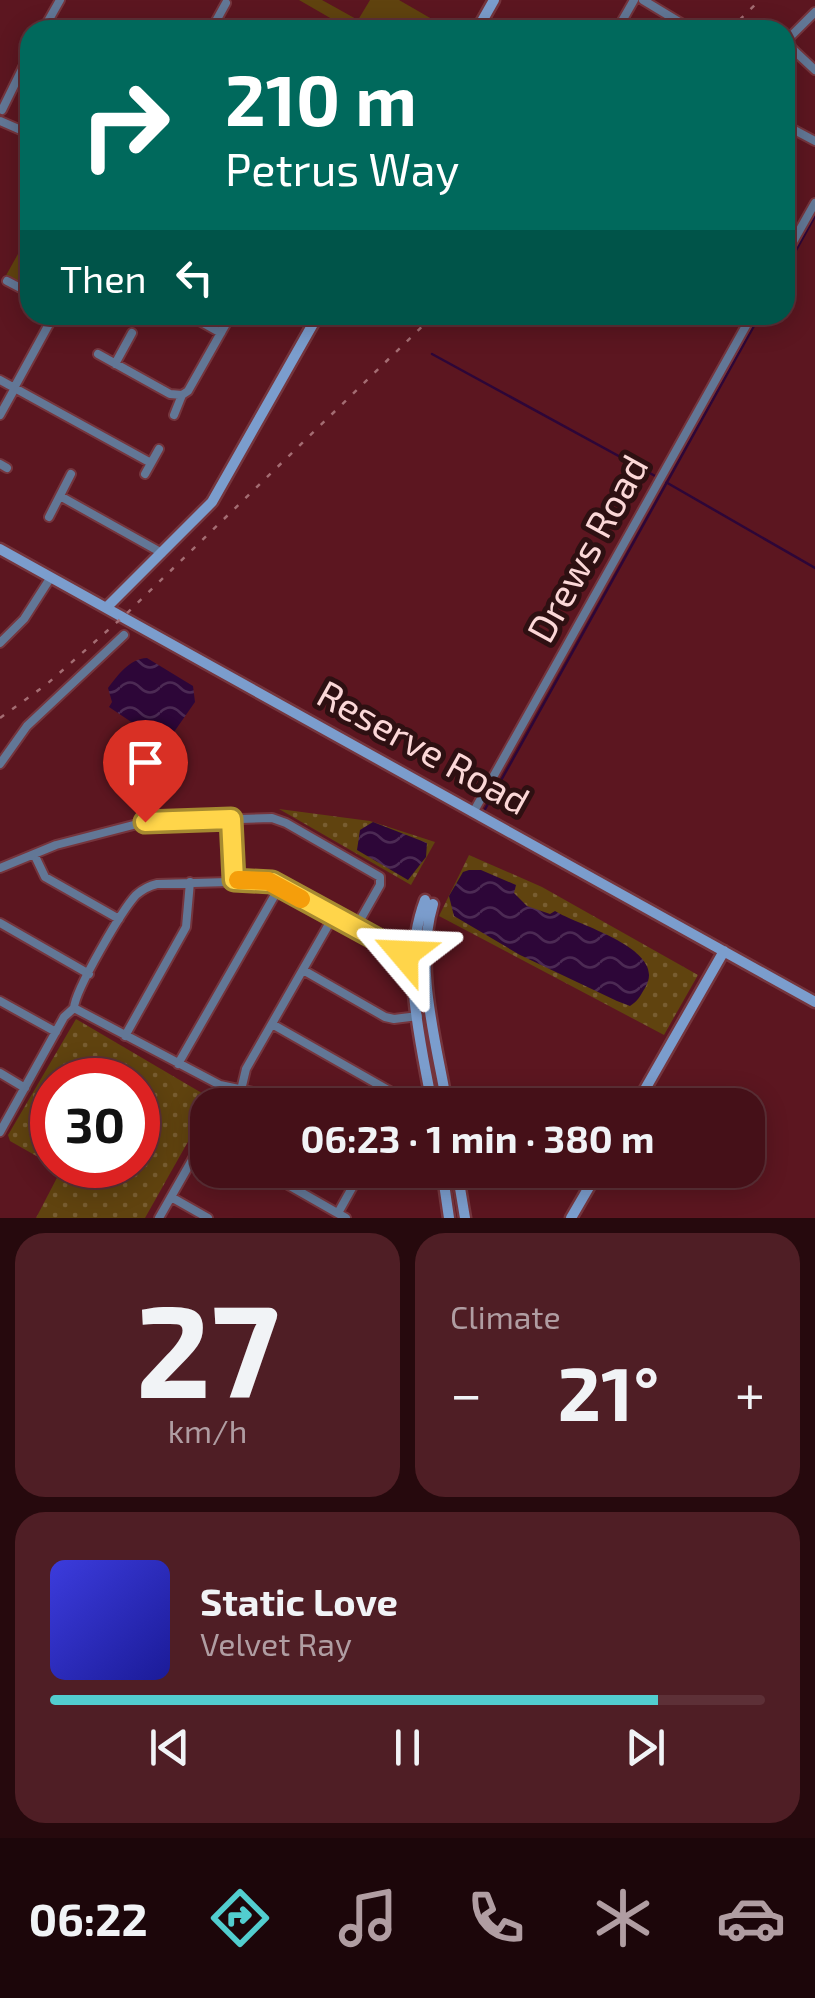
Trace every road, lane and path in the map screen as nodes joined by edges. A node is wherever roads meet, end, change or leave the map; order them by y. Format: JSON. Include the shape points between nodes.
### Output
{"nodes":[{"id":1,"x":634,"y":0,"type":"edge"},
{"id":2,"x":643,"y":0,"type":"edge"},
{"id":3,"x":815,"y":12,"type":"edge"},
{"id":4,"x":622,"y":20,"type":"dead end"},
{"id":5,"x":678,"y":20,"type":"edge"},
{"id":6,"x":795,"y":32,"type":"edge"},
{"id":7,"x":795,"y":51,"type":"edge"},
{"id":8,"x":815,"y":70,"type":"edge"},
{"id":9,"x":20,"y":72,"type":"edge"},
{"id":10,"x":1,"y":113,"type":"edge"},
{"id":11,"x":815,"y":203,"type":"edge"},
{"id":12,"x":795,"y":238,"type":"edge"},
{"id":13,"x":7,"y":281,"type":"dead end"},
{"id":14,"x":20,"y":288,"type":"edge"},
{"id":15,"x":49,"y":325,"type":"edge"},
{"id":16,"x":207,"y":325,"type":"edge"},
{"id":17,"x":225,"y":325,"type":"edge"},
{"id":18,"x":312,"y":325,"type":"edge"},
{"id":19,"x":746,"y":325,"type":"edge"},
{"id":20,"x":132,"y":333,"type":"dead end"},
{"id":21,"x":221,"y":333,"type":"junction"},
{"id":22,"x":98,"y":354,"type":"dead end"},
{"id":23,"x":115,"y":364,"type":"junction"},
{"id":24,"x":0,"y":380,"type":"edge"},
{"id":25,"x":14,"y":388,"type":"junction"},
{"id":26,"x":182,"y":396,"type":"junction"},
{"id":27,"x":174,"y":415,"type":"dead end"},
{"id":28,"x":0,"y":416,"type":"edge"},
{"id":29,"x":159,"y":449,"type":"dead end"},
{"id":30,"x":150,"y":463,"type":"junction"},
{"id":31,"x":72,"y":474,"type":"dead end"},
{"id":32,"x":146,"y":474,"type":"dead end"},
{"id":33,"x":60,"y":496,"type":"junction"},
{"id":34,"x":49,"y":517,"type":"dead end"},
{"id":35,"x":0,"y":549,"type":"edge"},
{"id":36,"x":162,"y":553,"type":"junction"},
{"id":37,"x":51,"y":577,"type":"junction"},
{"id":38,"x":107,"y":606,"type":"junction"},
{"id":39,"x":124,"y":635,"type":"dead end"},
{"id":40,"x":0,"y":642,"type":"edge"},
{"id":41,"x":0,"y":764,"type":"edge"},
{"id":42,"x":474,"y":811,"type":"junction"},
{"id":43,"x":231,"y":819,"type":"junction"},
{"id":44,"x":34,"y":854,"type":"junction"},
{"id":45,"x":0,"y":868,"type":"edge"},
{"id":46,"x":234,"y":880,"type":"junction"},
{"id":47,"x":190,"y":882,"type":"junction"},
{"id":48,"x":280,"y":886,"type":"junction"},
{"id":49,"x":333,"y":917,"type":"junction"},
{"id":50,"x":119,"y":920,"type":"junction"},
{"id":51,"x":0,"y":923,"type":"edge"},
{"id":52,"x":356,"y":930,"type":"junction"},
{"id":53,"x":724,"y":951,"type":"junction"},
{"id":54,"x":411,"y":954,"type":"junction"},
{"id":55,"x":425,"y":955,"type":"junction"},
{"id":56,"x":303,"y":970,"type":"junction"},
{"id":57,"x":88,"y":974,"type":"junction"},
{"id":58,"x":0,"y":1001,"type":"edge"},
{"id":59,"x":815,"y":1002,"type":"edge"},
{"id":60,"x":74,"y":1008,"type":"junction"},
{"id":61,"x":432,"y":1014,"type":"junction"},
{"id":62,"x":418,"y":1016,"type":"junction"},
{"id":63,"x":272,"y":1024,"type":"junction"},
{"id":64,"x":56,"y":1032,"type":"junction"},
{"id":65,"x":124,"y":1036,"type":"junction"},
{"id":66,"x":178,"y":1064,"type":"junction"},
{"id":67,"x":0,"y":1074,"type":"edge"},
{"id":68,"x":24,"y":1088,"type":"junction"},
{"id":69,"x":228,"y":1088,"type":"edge"},
{"id":70,"x":241,"y":1088,"type":"edge"},
{"id":71,"x":383,"y":1088,"type":"edge"},
{"id":72,"x":429,"y":1088,"type":"edge"},
{"id":73,"x":444,"y":1088,"type":"edge"},
{"id":74,"x":646,"y":1088,"type":"edge"},
{"id":75,"x":0,"y":1132,"type":"edge"},
{"id":76,"x":190,"y":1164,"type":"edge"},
{"id":77,"x":293,"y":1188,"type":"edge"},
{"id":78,"x":354,"y":1188,"type":"edge"},
{"id":79,"x":445,"y":1188,"type":"edge"},
{"id":80,"x":460,"y":1188,"type":"edge"},
{"id":81,"x":588,"y":1188,"type":"edge"},
{"id":82,"x":171,"y":1197,"type":"junction"},
{"id":83,"x":342,"y":1216,"type":"edge"},
{"id":84,"x":159,"y":1218,"type":"edge"},
{"id":85,"x":208,"y":1218,"type":"edge"},
{"id":86,"x":449,"y":1218,"type":"edge"},
{"id":87,"x":465,"y":1218,"type":"edge"},
{"id":88,"x":571,"y":1218,"type":"edge"}],
"edges":[{"from":1,"to":4,"type":"street"},
{"from":2,"to":5,"type":"street"},
{"from":3,"to":6,"type":"street"},
{"from":7,"to":8,"type":"street"},
{"from":9,"to":10,"type":"street"},
{"from":11,"to":12,"type":"street"},
{"from":13,"to":14,"type":"street"},
{"from":15,"to":25,"type":"street"},
{"from":16,"to":21,"type":"street"},
{"from":17,"to":21,"type":"street"},
{"from":18,"to":36,"type":"street","via":[[217,494]]},
{"from":19,"to":42,"type":"street","name":"Drews Road"},
{"from":20,"to":23,"type":"street"},
{"from":21,"to":26,"type":"street"},
{"from":22,"to":23,"type":"street"},
{"from":23,"to":26,"type":"street"},
{"from":24,"to":25,"type":"street"},
{"from":25,"to":28,"type":"street"},
{"from":25,"to":30,"type":"street"},
{"from":26,"to":27,"type":"street"},
{"from":29,"to":30,"type":"street"},
{"from":30,"to":32,"type":"street"},
{"from":31,"to":33,"type":"street"},
{"from":33,"to":34,"type":"street"},
{"from":33,"to":36,"type":"street"},
{"from":35,"to":37,"type":"street","name":"Reserve Road"},
{"from":36,"to":38,"type":"street"},
{"from":37,"to":38,"type":"street","name":"Reserve Road"},
{"from":37,"to":40,"type":"street"},
{"from":38,"to":42,"type":"street","name":"Reserve Road"},
{"from":39,"to":41,"type":"street","via":[[27,726]]},
{"from":42,"to":53,"type":"street","name":"Reserve Road"},
{"from":43,"to":44,"type":"street","via":[[145,822]]},
{"from":43,"to":46,"type":"street"},
{"from":43,"to":52,"type":"street","via":[[281,820],[378,874],[381,883]]},
{"from":44,"to":45,"type":"street"},
{"from":44,"to":50,"type":"street","via":[[46,877]]},
{"from":46,"to":47,"type":"street"},
{"from":46,"to":48,"type":"street"},
{"from":47,"to":50,"type":"street","via":[[146,886]]},
{"from":47,"to":65,"type":"street","via":[[186,927]]},
{"from":48,"to":49,"type":"street"},
{"from":48,"to":66,"type":"street"},
{"from":49,"to":52,"type":"street"},
{"from":49,"to":56,"type":"street"},
{"from":50,"to":57,"type":"street"},
{"from":51,"to":57,"type":"street"},
{"from":52,"to":54,"type":"street"},
{"from":53,"to":59,"type":"street","name":"Reserve Road"},
{"from":53,"to":74,"type":"street"},
{"from":54,"to":55,"type":"street"},
{"from":54,"to":55,"type":"street","via":[[429,902]]},
{"from":54,"to":62,"type":"street"},
{"from":55,"to":61,"type":"street"},
{"from":56,"to":62,"type":"street","via":[[384,1017]]},
{"from":56,"to":63,"type":"street"},
{"from":57,"to":60,"type":"street"},
{"from":58,"to":64,"type":"street"},
{"from":60,"to":64,"type":"street"},
{"from":60,"to":65,"type":"street"},
{"from":61,"to":62,"type":"street"},
{"from":61,"to":73,"type":"street"},
{"from":62,"to":72,"type":"street"},
{"from":63,"to":70,"type":"street"},
{"from":63,"to":71,"type":"street"},
{"from":64,"to":68,"type":"street"},
{"from":65,"to":66,"type":"street"},
{"from":66,"to":69,"type":"street"},
{"from":67,"to":68,"type":"street"},
{"from":68,"to":75,"type":"street"},
{"from":76,"to":82,"type":"street"},
{"from":77,"to":83,"type":"street"},
{"from":78,"to":83,"type":"street"},
{"from":79,"to":86,"type":"street"},
{"from":80,"to":87,"type":"street"},
{"from":81,"to":88,"type":"street"},
{"from":82,"to":84,"type":"street"},
{"from":82,"to":85,"type":"street"}]}
